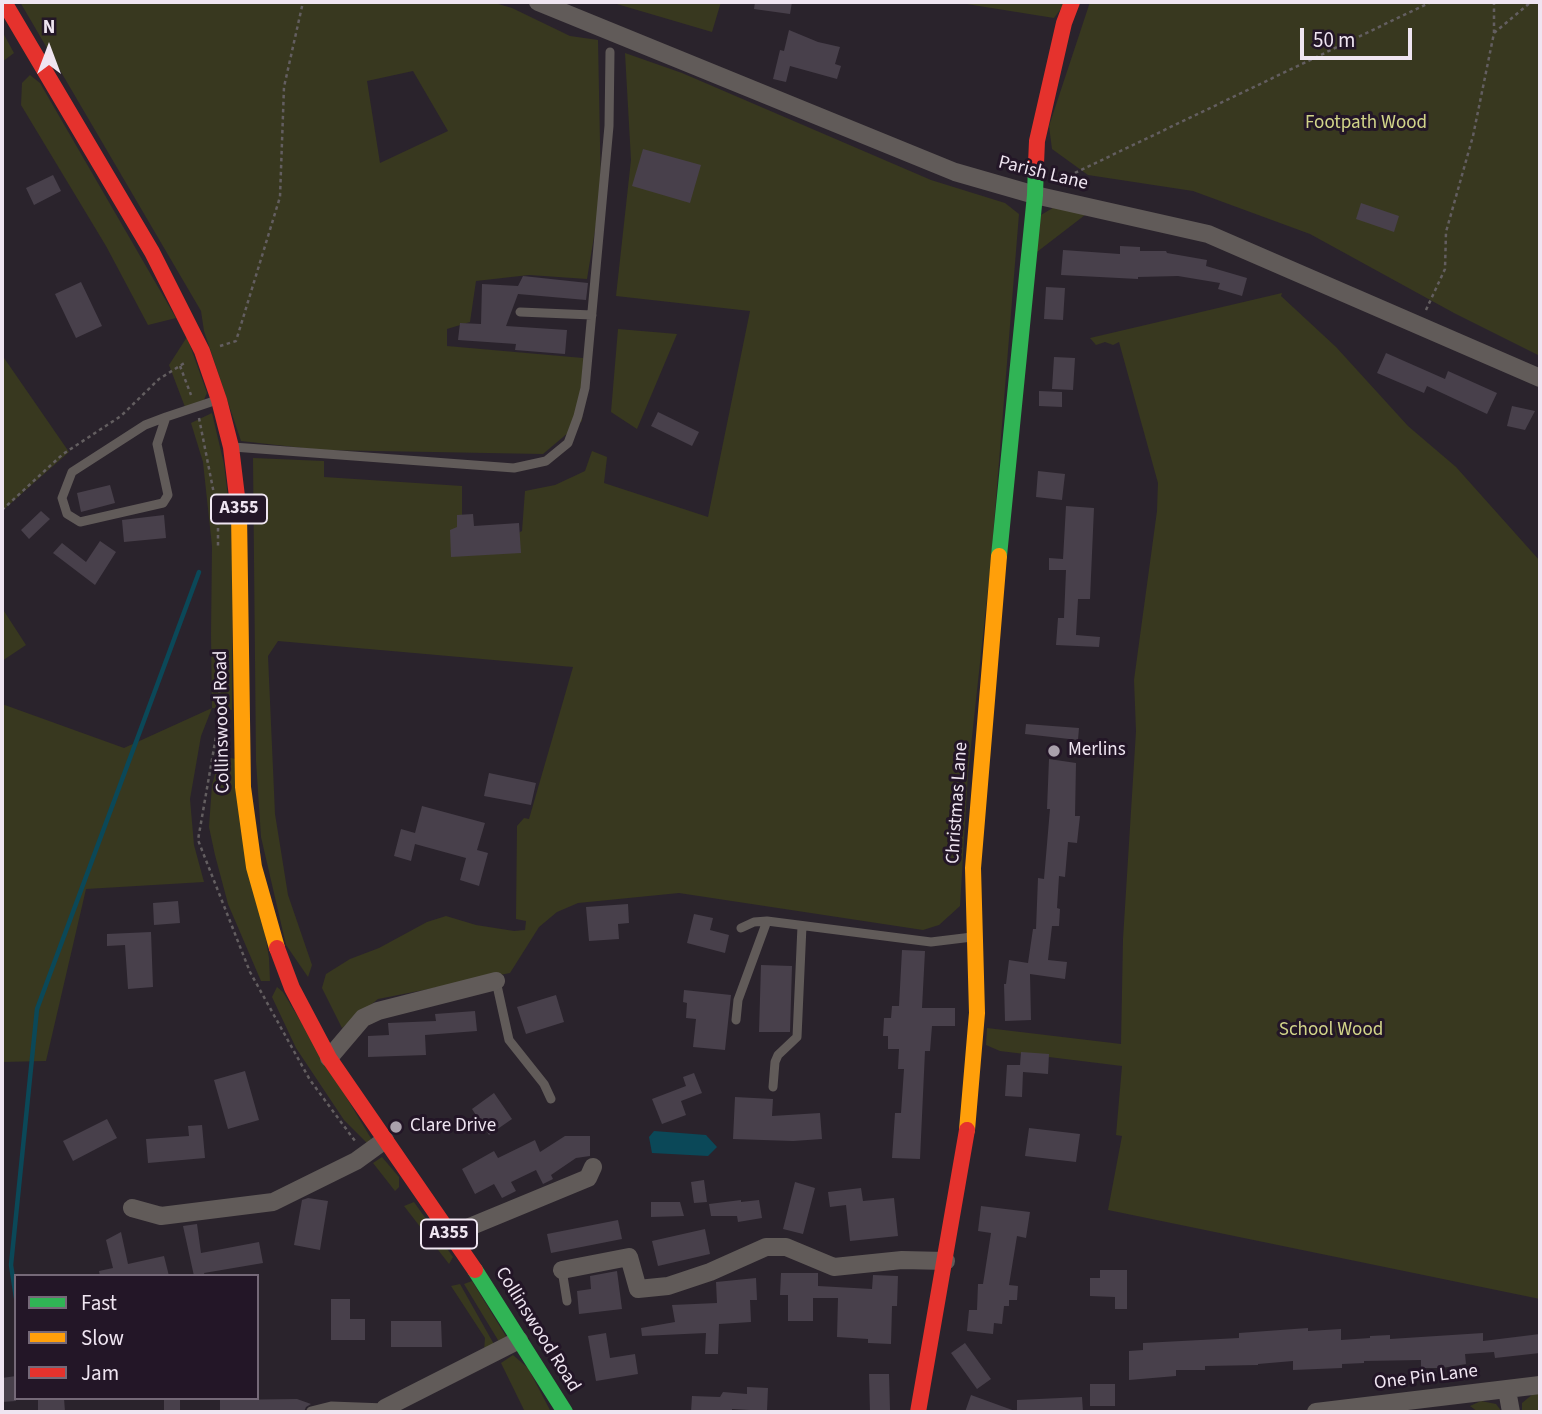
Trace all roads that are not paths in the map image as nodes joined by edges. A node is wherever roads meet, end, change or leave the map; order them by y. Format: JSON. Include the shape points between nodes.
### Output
{"nodes":[{"id":1,"x":5,"y":2,"type":"edge"},
{"id":2,"x":538,"y":2,"type":"edge"},
{"id":3,"x":1072,"y":2,"type":"edge"},
{"id":4,"x":610,"y":52,"type":"dead end"},
{"id":5,"x":1043,"y":197,"type":"junction"},
{"id":6,"x":520,"y":312,"type":"dead end"},
{"id":7,"x":592,"y":315,"type":"junction"},
{"id":8,"x":1540,"y":378,"type":"edge"},
{"id":9,"x":219,"y":400,"type":"junction"},
{"id":10,"x":166,"y":417,"type":"junction"},
{"id":11,"x":231,"y":447,"type":"junction"},
{"id":12,"x":767,"y":921,"type":"junction"},
{"id":13,"x":802,"y":926,"type":"junction"},
{"id":14,"x":741,"y":928,"type":"dead end"},
{"id":15,"x":974,"y":937,"type":"junction"},
{"id":16,"x":496,"y":981,"type":"joint"},
{"id":17,"x":736,"y":1020,"type":"dead end"},
{"id":18,"x":329,"y":1058,"type":"junction"},
{"id":19,"x":773,"y":1087,"type":"dead end"},
{"id":20,"x":551,"y":1099,"type":"dead end"},
{"id":21,"x":385,"y":1140,"type":"junction"},
{"id":22,"x":593,"y":1167,"type":"dead end"},
{"id":23,"x":132,"y":1208,"type":"dead end"},
{"id":24,"x":450,"y":1234,"type":"junction"},
{"id":25,"x":946,"y":1261,"type":"junction"},
{"id":26,"x":562,"y":1270,"type":"joint"},
{"id":27,"x":567,"y":1301,"type":"dead end"},
{"id":28,"x":519,"y":1340,"type":"junction"},
{"id":29,"x":1540,"y":1385,"type":"edge"},
{"id":30,"x":1507,"y":1390,"type":"junction"},
{"id":31,"x":385,"y":1408,"type":"joint"},
{"id":32,"x":312,"y":1411,"type":"edge"},
{"id":33,"x":565,"y":1412,"type":"edge"},
{"id":34,"x":918,"y":1412,"type":"edge"},
{"id":35,"x":1316,"y":1412,"type":"edge"},
{"id":36,"x":1511,"y":1412,"type":"edge"}],
"edges":[{"from":1,"to":9,"type":"main road","name":"Collinswood Road","number":"A355","via":[[152,252],[202,351]]},
{"from":2,"to":5,"type":"street","name":"Parish Lane","via":[[955,172]]},
{"from":3,"to":5,"type":"main road","name":"Christmas Lane","via":[[1037,141]]},
{"from":4,"to":7,"type":"lane","via":[[609,126]]},
{"from":5,"to":8,"type":"street","name":"Parish Lane","via":[[1208,234]]},
{"from":5,"to":15,"type":"main road","name":"Christmas Lane","via":[[1007,454],[973,868]]},
{"from":6,"to":7,"type":"lane"},
{"from":7,"to":11,"type":"lane","via":[[578,416],[568,443],[546,461],[514,468]]},
{"from":9,"to":10,"type":"lane"},
{"from":9,"to":11,"type":"main road","name":"Collinswood Road","number":"A355"},
{"from":10,"to":10,"type":"lane","via":[[157,444],[168,495],[163,503],[80,522],[67,514],[62,498],[72,472],[145,425]]},
{"from":11,"to":18,"type":"main road","name":"Collinswood Road","number":"A355","via":[[240,523],[243,787],[254,867],[292,988]]},
{"from":12,"to":13,"type":"lane"},
{"from":12,"to":14,"type":"lane"},
{"from":12,"to":17,"type":"lane","via":[[738,1000]]},
{"from":13,"to":15,"type":"lane","via":[[930,942]]},
{"from":13,"to":19,"type":"lane","via":[[797,1037],[778,1055]]},
{"from":15,"to":25,"type":"main road","name":"Christmas Lane","via":[[977,1013],[969,1118]]},
{"from":16,"to":18,"type":"street","via":[[362,1018]]},
{"from":16,"to":20,"type":"lane","via":[[509,1040]]},
{"from":18,"to":21,"type":"main road","name":"Collinswood Road","number":"A355"},
{"from":21,"to":23,"type":"street","via":[[356,1161],[273,1202],[161,1216]]},
{"from":21,"to":24,"type":"main road","name":"Collinswood Road","number":"A355"},
{"from":22,"to":24,"type":"street","via":[[588,1178]]},
{"from":24,"to":28,"type":"main road","name":"Collinswood Road","number":"A355"},
{"from":25,"to":26,"type":"street","via":[[834,1267],[786,1247],[766,1247],[699,1276],[638,1289],[629,1257]]},
{"from":25,"to":34,"type":"main road","name":"Christmas Lane"},
{"from":26,"to":27,"type":"lane"},
{"from":28,"to":31,"type":"street"},
{"from":28,"to":33,"type":"main road","name":"Collinswood Road","number":"A355"},
{"from":29,"to":30,"type":"street","name":"One Pin Lane"},
{"from":30,"to":35,"type":"street","name":"One Pin Lane"},
{"from":30,"to":36,"type":"street"},
{"from":31,"to":32,"type":"lane","via":[[331,1406]]}]}
